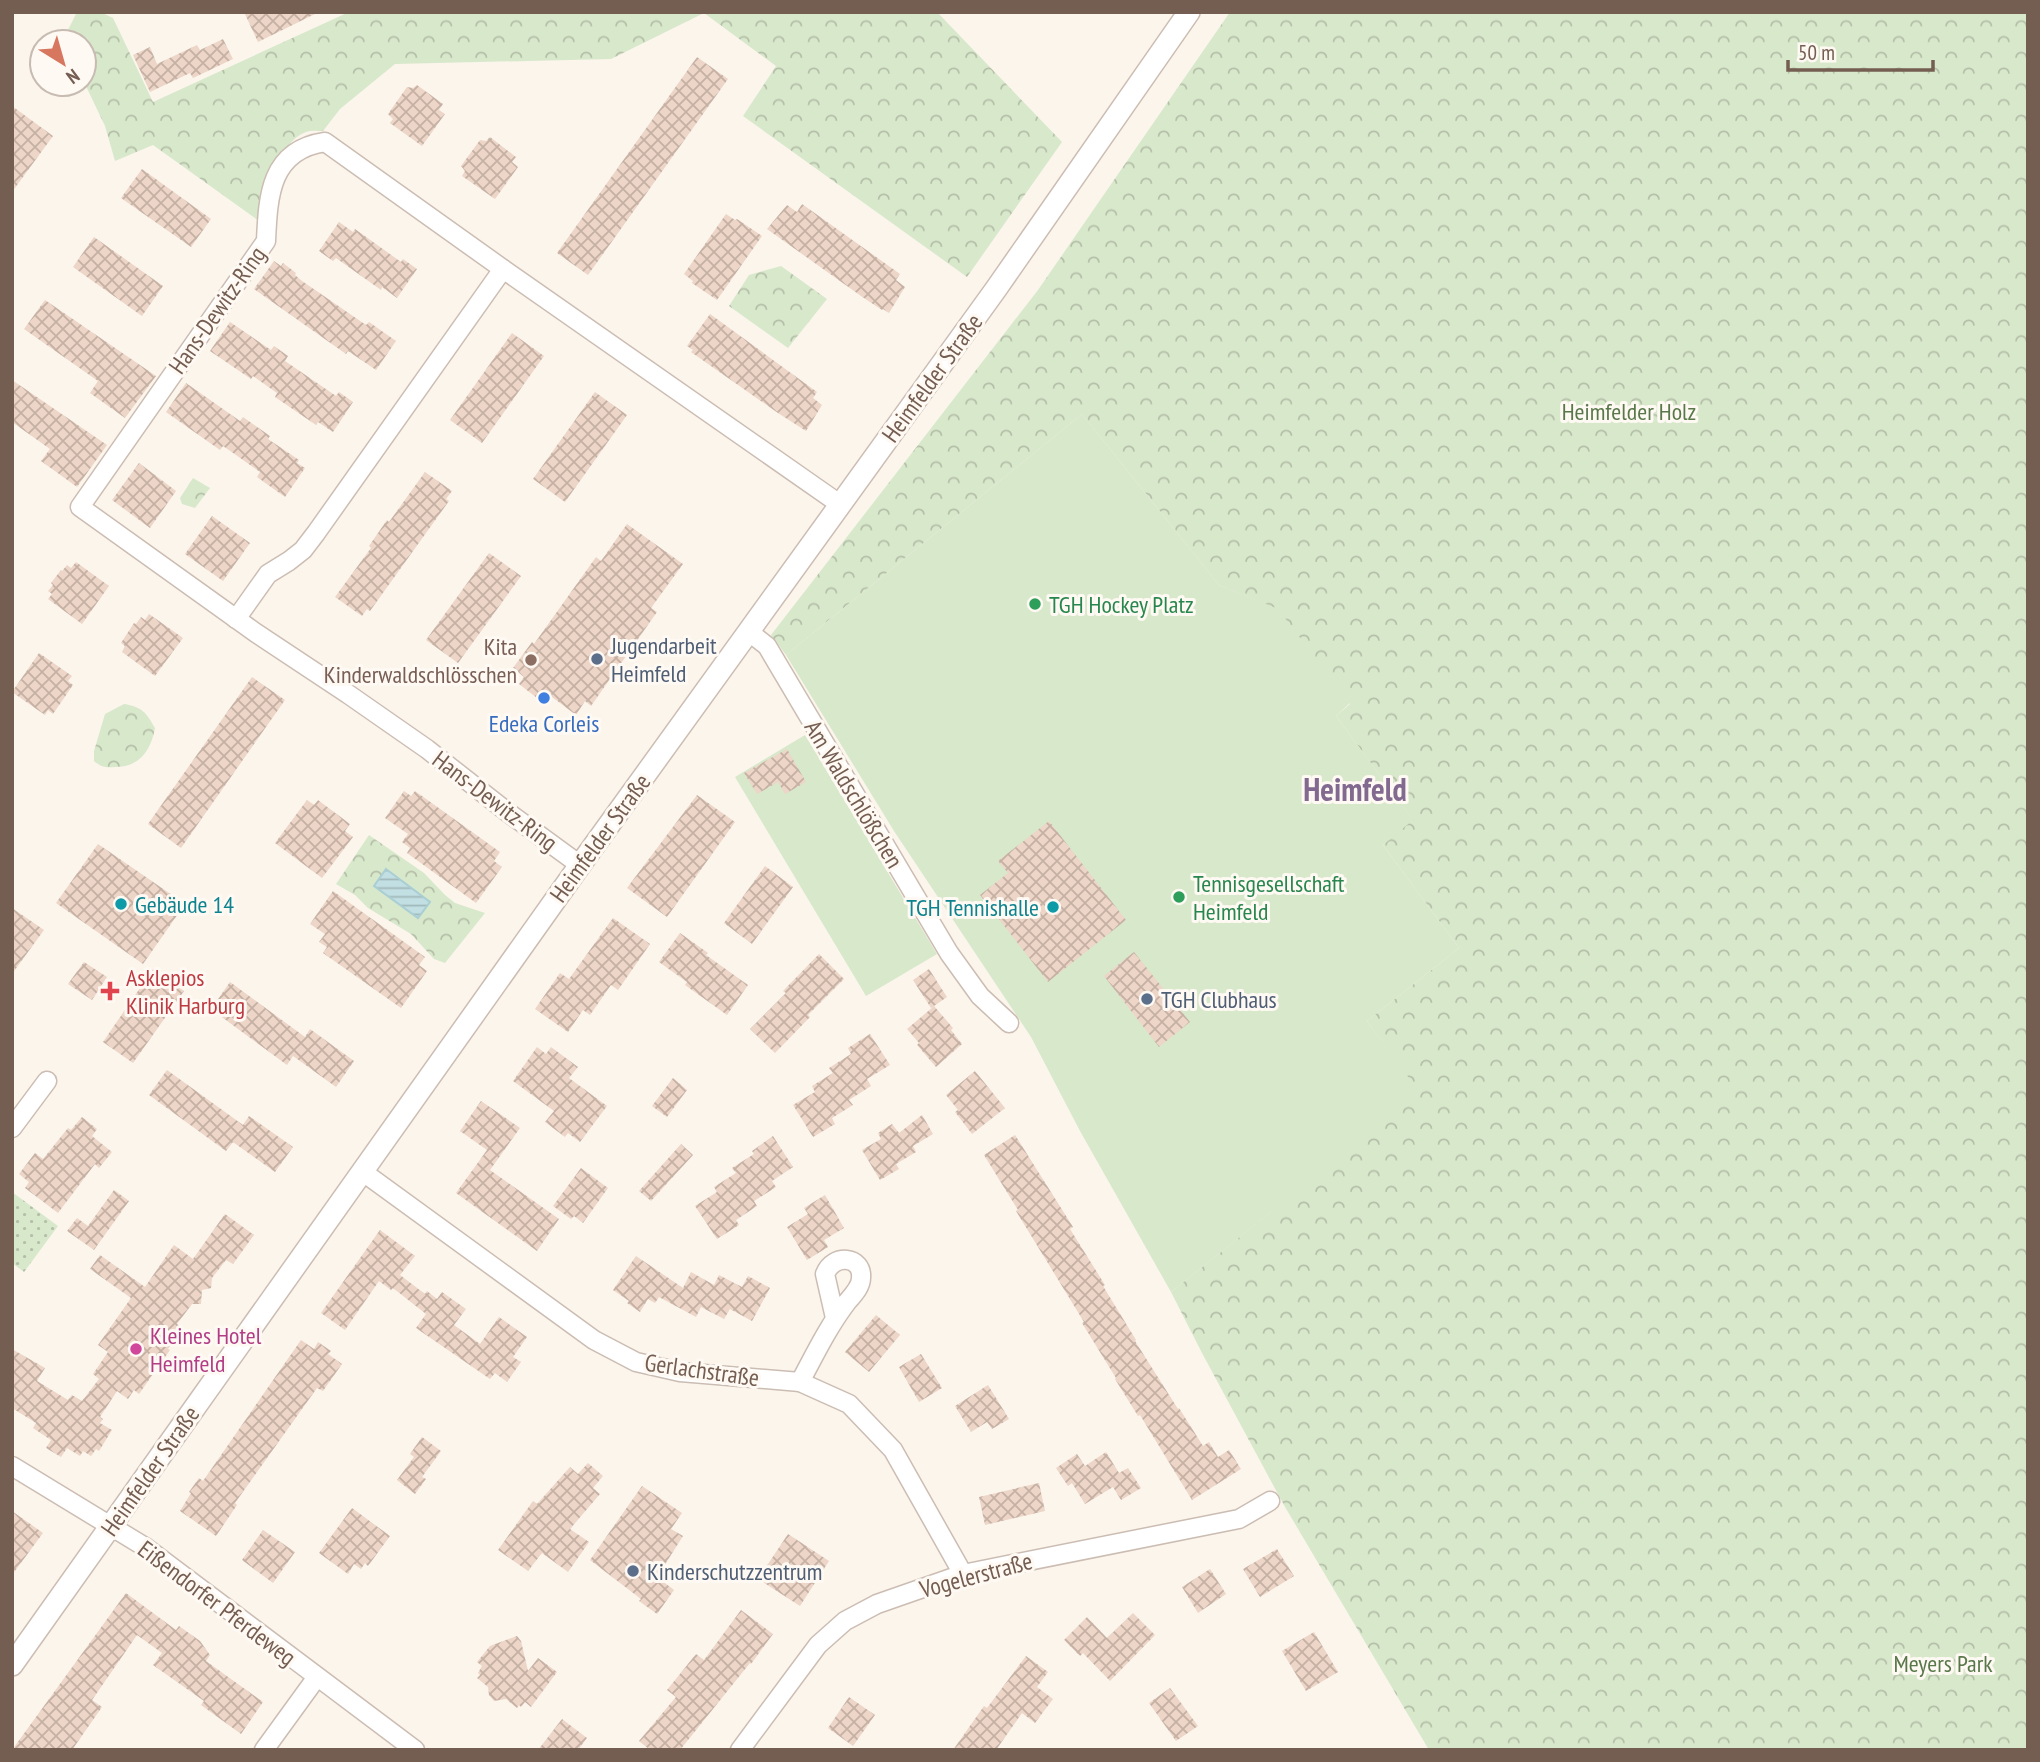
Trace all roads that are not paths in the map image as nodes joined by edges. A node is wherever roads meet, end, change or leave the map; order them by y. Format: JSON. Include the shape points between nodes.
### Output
{"nodes":[{"id":1,"x":1189,"y":12,"type":"edge"},
{"id":2,"x":503,"y":269,"type":"junction"},
{"id":3,"x":841,"y":505,"type":"junction"},
{"id":4,"x":236,"y":619,"type":"junction"},
{"id":5,"x":749,"y":632,"type":"junction"},
{"id":6,"x":580,"y":865,"type":"junction"},
{"id":7,"x":1009,"y":1023,"type":"dead end"},
{"id":8,"x":47,"y":1081,"type":"dead end"},
{"id":9,"x":12,"y":1128,"type":"edge"},
{"id":10,"x":363,"y":1172,"type":"junction"},
{"id":11,"x":835,"y":1318,"type":"dead end"},
{"id":12,"x":800,"y":1382,"type":"junction"},
{"id":13,"x":12,"y":1466,"type":"edge"},
{"id":14,"x":1270,"y":1501,"type":"dead end"},
{"id":15,"x":110,"y":1527,"type":"junction"},
{"id":16,"x":963,"y":1573,"type":"junction"},
{"id":17,"x":12,"y":1665,"type":"edge"},
{"id":18,"x":317,"y":1677,"type":"junction"},
{"id":19,"x":264,"y":1750,"type":"edge"},
{"id":20,"x":415,"y":1750,"type":"edge"},
{"id":21,"x":740,"y":1750,"type":"edge"}],
"edges":[{"from":1,"to":3,"type":"street","name":"Heimfelder Straße"},
{"from":2,"to":3,"type":"street","name":"Hans-Dewitz-Ring"},
{"from":2,"to":4,"type":"street","via":[[309,541],[268,574]]},
{"from":2,"to":4,"type":"street","name":"Hans-Dewitz-Ring","via":[[325,142],[298,150],[280,168],[268,202],[266,241],[80,507]]},
{"from":3,"to":5,"type":"street","name":"Heimfelder Straße"},
{"from":4,"to":6,"type":"street","name":"Hans-Dewitz-Ring","via":[[427,749]]},
{"from":5,"to":6,"type":"street","name":"Heimfelder Straße"},
{"from":5,"to":7,"type":"street","name":"Am Waldschlößchen","via":[[766,646],[949,953],[980,996]]},
{"from":6,"to":10,"type":"street","name":"Heimfelder Straße"},
{"from":8,"to":9,"type":"street"},
{"from":10,"to":12,"type":"street","name":"Gerlachstraße","via":[[594,1340],[636,1362],[680,1372]]},
{"from":10,"to":15,"type":"street","name":"Heimfelder Straße"},
{"from":11,"to":12,"type":"street"},
{"from":12,"to":16,"type":"street","name":"Gerlachstraße","via":[[849,1404],[893,1450]]},
{"from":13,"to":15,"type":"street","name":"Eißendorfer Pferdeweg"},
{"from":14,"to":16,"type":"street","name":"Vogelerstraße","via":[[1239,1519]]},
{"from":15,"to":17,"type":"street","name":"Heimfelder Straße"},
{"from":15,"to":18,"type":"street","name":"Eißendorfer Pferdeweg","via":[[145,1547]]},
{"from":16,"to":21,"type":"street","name":"Vogelerstraße","via":[[877,1604],[845,1621],[818,1645]]},
{"from":18,"to":19,"type":"street"},
{"from":18,"to":20,"type":"street","name":"Eißendorfer Pferdeweg"}]}
